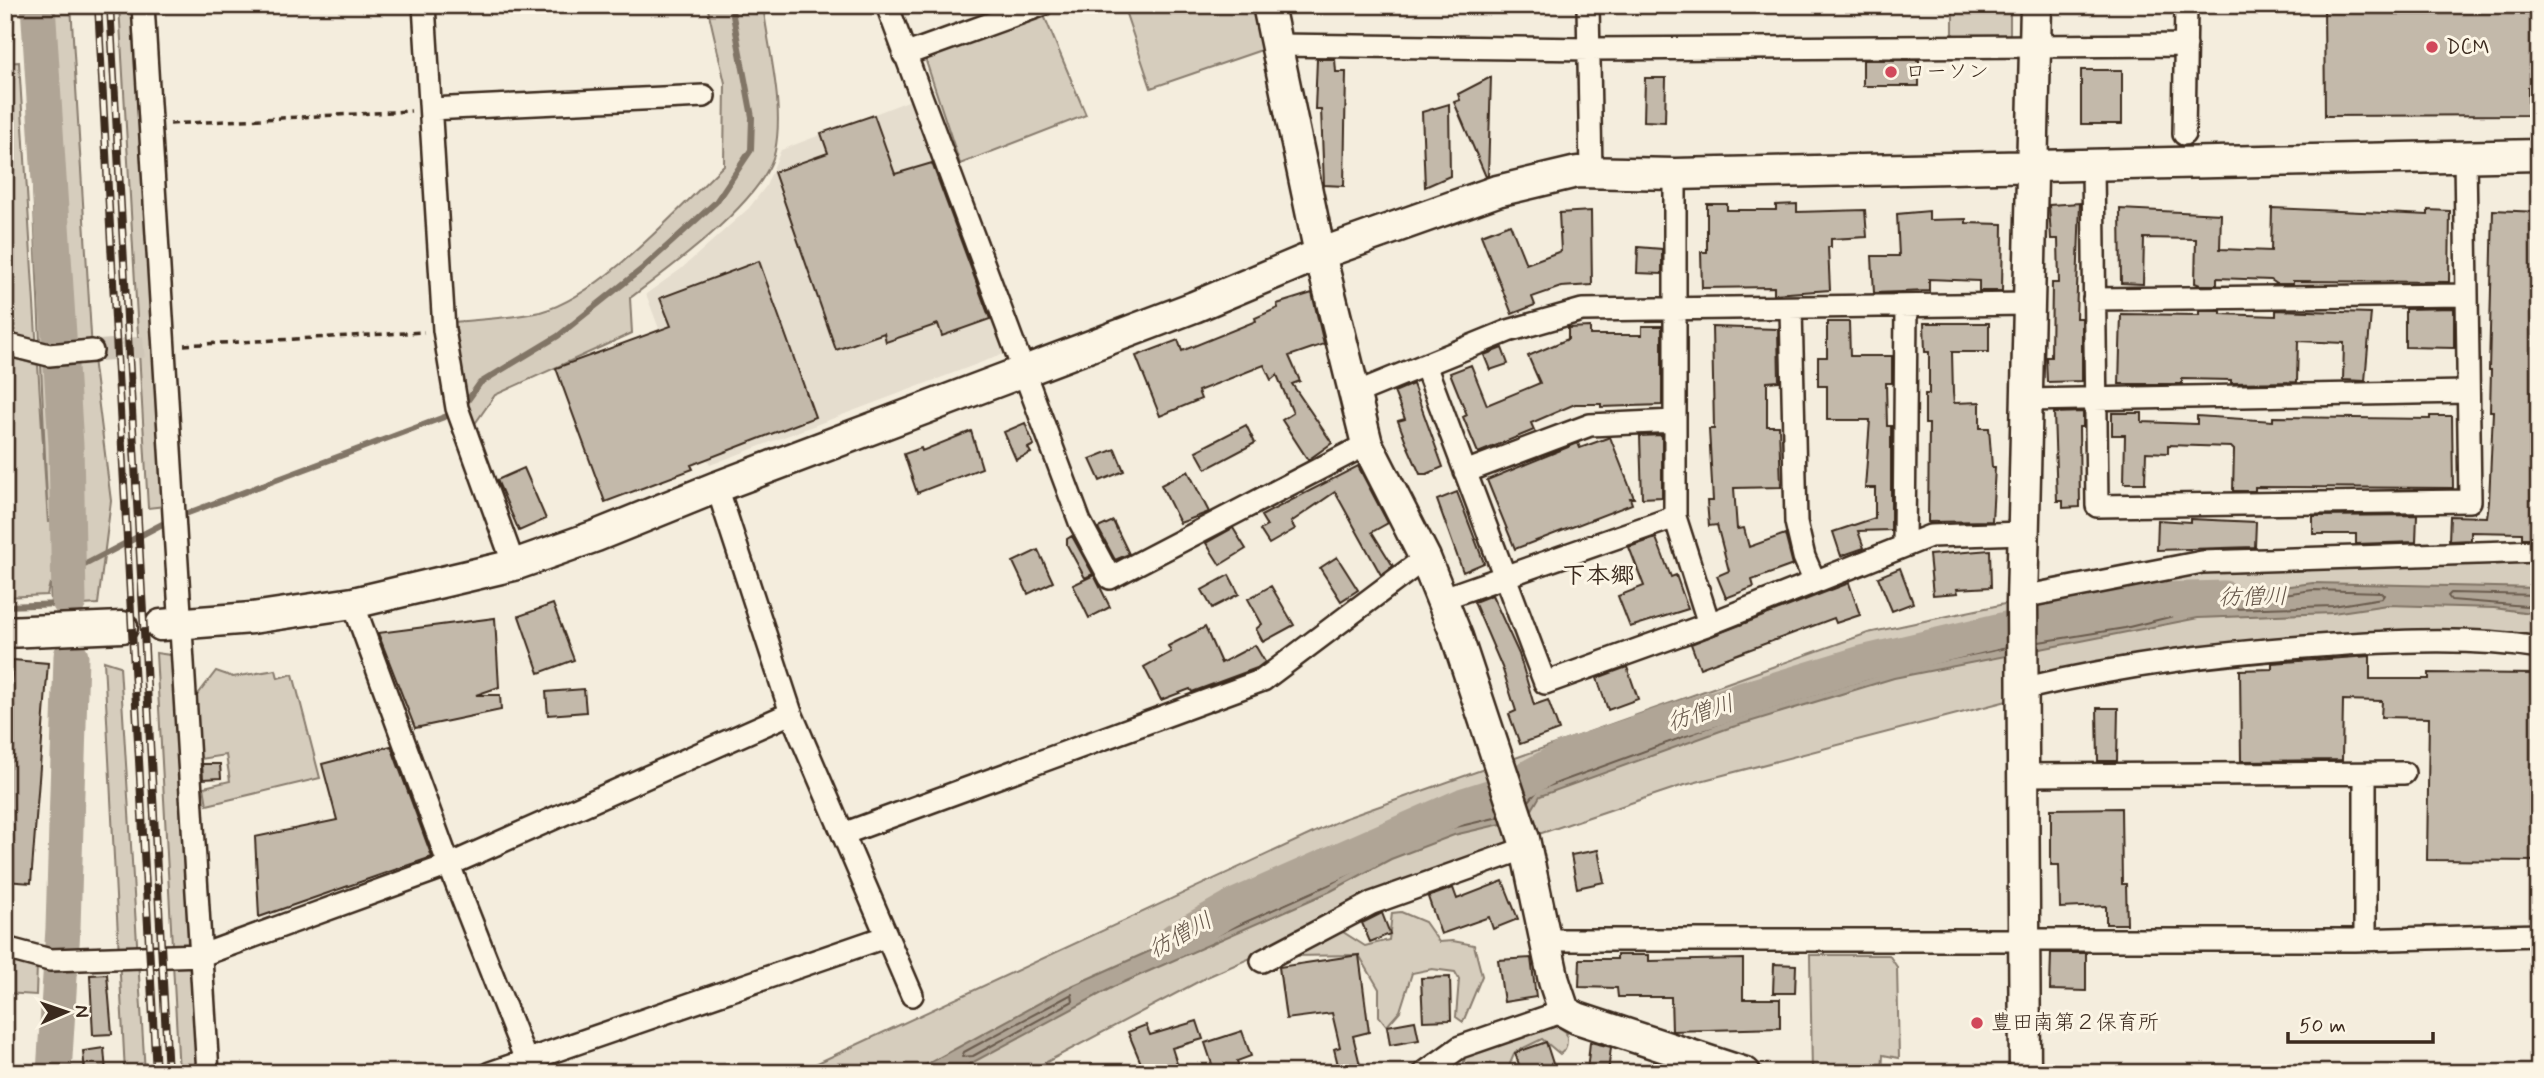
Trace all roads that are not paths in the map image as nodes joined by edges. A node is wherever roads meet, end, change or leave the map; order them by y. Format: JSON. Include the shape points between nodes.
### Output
{"nodes":[{"id":1,"x":143,"y":5,"type":"edge"},
{"id":2,"x":424,"y":5,"type":"edge"},
{"id":3,"x":887,"y":5,"type":"edge"},
{"id":4,"x":1042,"y":5,"type":"edge"},
{"id":5,"x":1268,"y":5,"type":"edge"},
{"id":6,"x":1588,"y":5,"type":"edge"},
{"id":7,"x":2036,"y":5,"type":"edge"},
{"id":8,"x":2186,"y":5,"type":"edge"},
{"id":9,"x":1276,"y":45,"type":"junction"},
{"id":10,"x":2186,"y":45,"type":"junction"},
{"id":11,"x":2035,"y":48,"type":"junction"},
{"id":12,"x":1589,"y":49,"type":"junction"},
{"id":13,"x":904,"y":55,"type":"junction"},
{"id":14,"x":704,"y":96,"type":"dead end"},
{"id":15,"x":431,"y":109,"type":"junction"},
{"id":16,"x":2183,"y":134,"type":"dead end"},
{"id":17,"x":2539,"y":155,"type":"edge"},
{"id":18,"x":2465,"y":157,"type":"junction"},
{"id":19,"x":2093,"y":166,"type":"junction"},
{"id":20,"x":2030,"y":167,"type":"junction"},
{"id":21,"x":1591,"y":173,"type":"junction"},
{"id":22,"x":1675,"y":174,"type":"junction"},
{"id":23,"x":1320,"y":254,"type":"junction"},
{"id":24,"x":2466,"y":295,"type":"junction"},
{"id":25,"x":2094,"y":299,"type":"junction"},
{"id":26,"x":2027,"y":304,"type":"junction"},
{"id":27,"x":1906,"y":306,"type":"junction"},
{"id":28,"x":1791,"y":309,"type":"junction"},
{"id":29,"x":1676,"y":311,"type":"junction"},
{"id":30,"x":5,"y":344,"type":"edge"},
{"id":31,"x":92,"y":351,"type":"tunnel mouth"},
{"id":32,"x":1425,"y":365,"type":"junction"},
{"id":33,"x":1023,"y":370,"type":"junction"},
{"id":34,"x":2467,"y":392,"type":"junction"},
{"id":35,"x":1356,"y":394,"type":"junction"},
{"id":36,"x":2095,"y":397,"type":"junction"},
{"id":37,"x":2027,"y":400,"type":"junction"},
{"id":38,"x":1675,"y":421,"type":"junction"},
{"id":39,"x":1367,"y":444,"type":"junction"},
{"id":40,"x":1465,"y":472,"type":"junction"},
{"id":41,"x":717,"y":487,"type":"junction"},
{"id":42,"x":1675,"y":517,"type":"junction"},
{"id":43,"x":2024,"y":533,"type":"junction"},
{"id":44,"x":1904,"y":545,"type":"junction"},
{"id":45,"x":2539,"y":551,"type":"edge"},
{"id":46,"x":1425,"y":558,"type":"junction"},
{"id":47,"x":514,"y":565,"type":"junction"},
{"id":48,"x":1504,"y":575,"type":"junction"},
{"id":49,"x":1814,"y":580,"type":"junction"},
{"id":50,"x":1441,"y":598,"type":"junction"},
{"id":51,"x":2022,"y":600,"type":"junction"},
{"id":52,"x":353,"y":603,"type":"junction"},
{"id":53,"x":171,"y":624,"type":"junction"},
{"id":54,"x":1709,"y":624,"type":"junction"},
{"id":55,"x":122,"y":627,"type":"dead end"},
{"id":56,"x":5,"y":632,"type":"edge"},
{"id":57,"x":2539,"y":649,"type":"edge"},
{"id":58,"x":2022,"y":687,"type":"junction"},
{"id":59,"x":791,"y":713,"type":"junction"},
{"id":60,"x":2365,"y":774,"type":"junction"},
{"id":61,"x":2404,"y":774,"type":"dead end"},
{"id":62,"x":2023,"y":775,"type":"junction"},
{"id":63,"x":843,"y":834,"type":"junction"},
{"id":64,"x":1525,"y":843,"type":"junction"},
{"id":65,"x":449,"y":865,"type":"junction"},
{"id":66,"x":2539,"y":935,"type":"edge"},
{"id":67,"x":885,"y":937,"type":"junction"},
{"id":68,"x":2365,"y":939,"type":"junction"},
{"id":69,"x":1545,"y":940,"type":"junction"},
{"id":70,"x":2026,"y":940,"type":"junction"},
{"id":71,"x":5,"y":948,"type":"edge"},
{"id":72,"x":202,"y":955,"type":"junction"},
{"id":73,"x":1262,"y":961,"type":"dead end"},
{"id":74,"x":912,"y":995,"type":"dead end"},
{"id":75,"x":1564,"y":1010,"type":"junction"},
{"id":76,"x":1452,"y":1064,"type":"edge"},
{"id":77,"x":529,"y":1066,"type":"edge"},
{"id":78,"x":208,"y":1073,"type":"edge"},
{"id":79,"x":490,"y":1073,"type":"edge"},
{"id":80,"x":1424,"y":1073,"type":"edge"},
{"id":81,"x":1745,"y":1073,"type":"edge"},
{"id":82,"x":2025,"y":1073,"type":"edge"}],
"edges":[{"from":1,"to":53,"type":"street","via":[[151,125],[154,347]]},
{"from":2,"to":15,"type":"street"},
{"from":3,"to":13,"type":"street"},
{"from":4,"to":13,"type":"street"},
{"from":5,"to":9,"type":"street"},
{"from":6,"to":12,"type":"street"},
{"from":7,"to":11,"type":"street"},
{"from":8,"to":10,"type":"street"},
{"from":9,"to":12,"type":"street"},
{"from":9,"to":23,"type":"street"},
{"from":10,"to":11,"type":"street"},
{"from":10,"to":16,"type":"street"},
{"from":11,"to":12,"type":"street"},
{"from":11,"to":20,"type":"street"},
{"from":12,"to":21,"type":"street"},
{"from":13,"to":33,"type":"street"},
{"from":14,"to":15,"type":"street"},
{"from":15,"to":47,"type":"street","via":[[444,330],[457,408]]},
{"from":17,"to":18,"type":"street"},
{"from":18,"to":19,"type":"street"},
{"from":18,"to":24,"type":"street"},
{"from":19,"to":20,"type":"street"},
{"from":19,"to":25,"type":"street"},
{"from":20,"to":22,"type":"street"},
{"from":20,"to":26,"type":"street"},
{"from":21,"to":22,"type":"street"},
{"from":21,"to":23,"type":"street","via":[[1577,172],[1497,191]]},
{"from":22,"to":29,"type":"street"},
{"from":23,"to":33,"type":"street","via":[[1194,307]]},
{"from":23,"to":35,"type":"street"},
{"from":24,"to":25,"type":"street"},
{"from":24,"to":34,"type":"street"},
{"from":25,"to":36,"type":"street"},
{"from":26,"to":27,"type":"street"},
{"from":26,"to":37,"type":"street"},
{"from":27,"to":28,"type":"street"},
{"from":27,"to":44,"type":"street"},
{"from":28,"to":29,"type":"street"},
{"from":28,"to":49,"type":"street","via":[[1796,522]]},
{"from":29,"to":32,"type":"street","via":[[1582,310],[1508,331]]},
{"from":29,"to":38,"type":"street"},
{"from":30,"to":31,"type":"street","via":[[49,355]]},
{"from":32,"to":35,"type":"street"},
{"from":32,"to":40,"type":"street"},
{"from":33,"to":39,"type":"street","via":[[1080,522],[1110,578]]},
{"from":33,"to":41,"type":"street"},
{"from":34,"to":36,"type":"street"},
{"from":34,"to":36,"type":"street","via":[[2470,501],[2138,506],[2097,506]]},
{"from":35,"to":39,"type":"street"},
{"from":36,"to":37,"type":"street"},
{"from":37,"to":43,"type":"street"},
{"from":38,"to":40,"type":"street","via":[[1590,425]]},
{"from":38,"to":42,"type":"street"},
{"from":39,"to":46,"type":"street"},
{"from":40,"to":48,"type":"street"},
{"from":41,"to":47,"type":"street"},
{"from":41,"to":59,"type":"street"},
{"from":42,"to":48,"type":"street"},
{"from":42,"to":54,"type":"street"},
{"from":43,"to":44,"type":"street","via":[[1930,536]]},
{"from":43,"to":51,"type":"street"},
{"from":44,"to":49,"type":"street"},
{"from":45,"to":51,"type":"street","via":[[2202,562]]},
{"from":46,"to":50,"type":"street"},
{"from":46,"to":63,"type":"street","via":[[1263,680]]},
{"from":47,"to":52,"type":"street"},
{"from":48,"to":50,"type":"street"},
{"from":48,"to":54,"type":"street","via":[[1545,683]]},
{"from":49,"to":54,"type":"street"},
{"from":50,"to":64,"type":"street"},
{"from":51,"to":58,"type":"street"},
{"from":52,"to":53,"type":"street"},
{"from":52,"to":65,"type":"street"},
{"from":53,"to":72,"type":"street"},
{"from":55,"to":56,"type":"street"},
{"from":57,"to":58,"type":"street","via":[[2459,639],[2280,648],[2116,667]]},
{"from":58,"to":62,"type":"street"},
{"from":59,"to":63,"type":"street"},
{"from":59,"to":65,"type":"street"},
{"from":60,"to":61,"type":"street"},
{"from":60,"to":62,"type":"street"},
{"from":60,"to":68,"type":"street"},
{"from":62,"to":70,"type":"street"},
{"from":63,"to":67,"type":"street"},
{"from":64,"to":69,"type":"street"},
{"from":64,"to":73,"type":"street","via":[[1372,903]]},
{"from":65,"to":72,"type":"street"},
{"from":65,"to":77,"type":"street"},
{"from":66,"to":68,"type":"street"},
{"from":67,"to":74,"type":"street"},
{"from":67,"to":77,"type":"street"},
{"from":68,"to":70,"type":"street"},
{"from":69,"to":70,"type":"street"},
{"from":69,"to":75,"type":"street"},
{"from":70,"to":82,"type":"street"},
{"from":71,"to":72,"type":"street","via":[[50,960]]},
{"from":72,"to":78,"type":"street"},
{"from":75,"to":76,"type":"street","via":[[1460,1047]]},
{"from":75,"to":81,"type":"street"},
{"from":76,"to":80,"type":"street"},
{"from":77,"to":79,"type":"street"}]}
